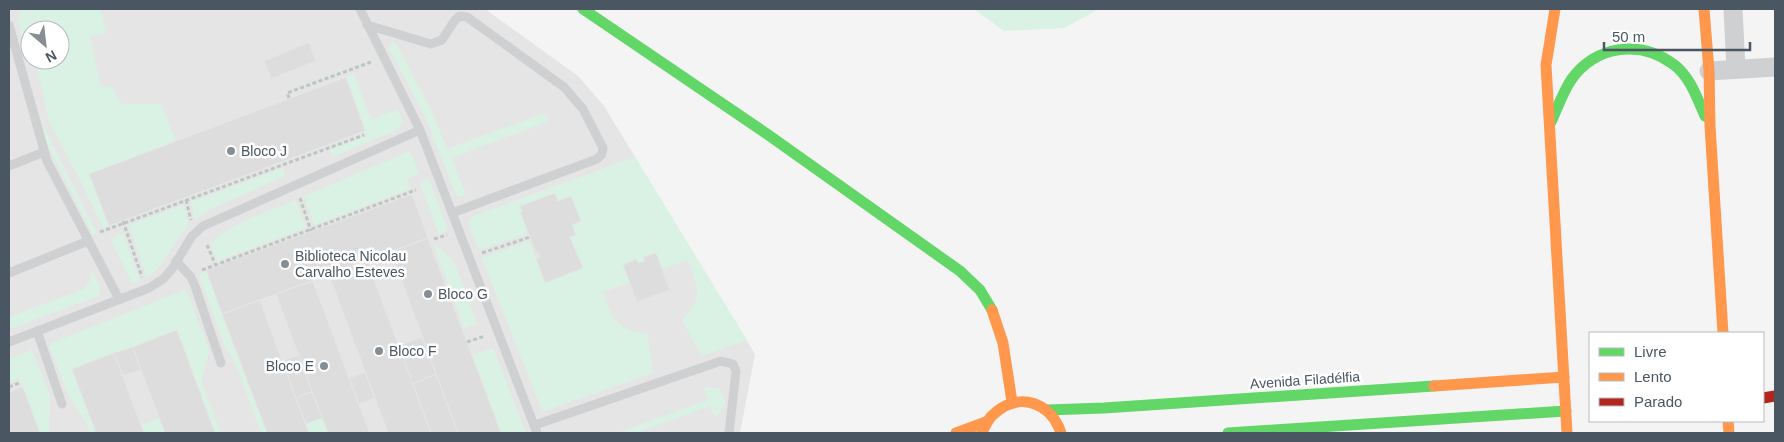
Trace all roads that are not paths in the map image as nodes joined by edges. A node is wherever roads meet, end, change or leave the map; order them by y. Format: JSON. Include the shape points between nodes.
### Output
{"nodes":[{"id":1,"x":360,"y":9,"type":"edge"},
{"id":2,"x":583,"y":9,"type":"edge"},
{"id":3,"x":1555,"y":9,"type":"edge"},
{"id":4,"x":1704,"y":9,"type":"edge"},
{"id":5,"x":1732,"y":9,"type":"edge"},
{"id":6,"x":1541,"y":24,"type":"dead end"},
{"id":7,"x":9,"y":25,"type":"edge"},
{"id":8,"x":367,"y":25,"type":"junction"},
{"id":9,"x":1546,"y":65,"type":"junction"},
{"id":10,"x":1775,"y":67,"type":"edge"},
{"id":11,"x":1736,"y":69,"type":"junction"},
{"id":12,"x":1709,"y":71,"type":"junction"},
{"id":13,"x":1550,"y":123,"type":"junction"},
{"id":14,"x":1710,"y":126,"type":"junction"},
{"id":15,"x":420,"y":130,"type":"junction"},
{"id":16,"x":44,"y":152,"type":"junction"},
{"id":17,"x":9,"y":166,"type":"edge"},
{"id":18,"x":452,"y":213,"type":"junction"},
{"id":19,"x":88,"y":241,"type":"junction"},
{"id":20,"x":176,"y":262,"type":"junction"},
{"id":21,"x":9,"y":273,"type":"edge"},
{"id":22,"x":119,"y":299,"type":"junction"},
{"id":23,"x":37,"y":331,"type":"junction"},
{"id":24,"x":1723,"y":332,"type":"edge"},
{"id":25,"x":9,"y":342,"type":"edge"},
{"id":26,"x":221,"y":362,"type":"dead end"},
{"id":27,"x":1564,"y":377,"type":"junction"},
{"id":28,"x":1012,"y":402,"type":"junction"},
{"id":29,"x":62,"y":404,"type":"dead end"},
{"id":30,"x":1047,"y":410,"type":"junction"},
{"id":31,"x":1566,"y":411,"type":"junction"},
{"id":32,"x":984,"y":428,"type":"edge"},
{"id":33,"x":536,"y":429,"type":"edge"},
{"id":34,"x":1311,"y":430,"type":"edge"},
{"id":35,"x":728,"y":433,"type":"edge"},
{"id":36,"x":956,"y":433,"type":"edge"},
{"id":37,"x":1061,"y":433,"type":"edge"},
{"id":38,"x":1228,"y":433,"type":"edge"},
{"id":39,"x":1567,"y":433,"type":"edge"}],
"edges":[{"from":1,"to":8,"type":"lane"},
{"from":2,"to":28,"type":"main road","via":[[960,271],[981,291],[994,314],[1008,368]]},
{"from":3,"to":9,"type":"main road"},
{"from":4,"to":12,"type":"main road"},
{"from":5,"to":11,"type":"street"},
{"from":6,"to":9,"type":"main road"},
{"from":7,"to":16,"type":"lane"},
{"from":8,"to":15,"type":"lane"},
{"from":8,"to":18,"type":"lane","via":[[431,44],[442,40],[460,16],[467,17],[564,88],[584,109],[603,148],[597,159]]},
{"from":9,"to":13,"type":"main road"},
{"from":10,"to":11,"type":"street"},
{"from":11,"to":12,"type":"street"},
{"from":12,"to":14,"type":"main road"},
{"from":13,"to":14,"type":"main road","via":[[1571,80],[1594,57],[1621,48],[1650,52],[1674,64],[1692,85]]},
{"from":13,"to":27,"type":"main road"},
{"from":14,"to":24,"type":"main road"},
{"from":15,"to":18,"type":"lane"},
{"from":15,"to":20,"type":"lane","via":[[210,223],[192,236]]},
{"from":16,"to":17,"type":"lane"},
{"from":16,"to":19,"type":"lane","via":[[53,176]]},
{"from":18,"to":33,"type":"lane"},
{"from":19,"to":21,"type":"lane"},
{"from":19,"to":22,"type":"lane"},
{"from":20,"to":22,"type":"lane","via":[[163,279]]},
{"from":20,"to":26,"type":"lane","via":[[196,286]]},
{"from":22,"to":23,"type":"lane"},
{"from":23,"to":25,"type":"lane"},
{"from":23,"to":29,"type":"lane"},
{"from":27,"to":30,"type":"main road","name":"Avenida Filadélfia"},
{"from":27,"to":31,"type":"main road"},
{"from":28,"to":30,"type":"main road","via":[[1036,403]]},
{"from":28,"to":32,"type":"main road","via":[[993,413]]},
{"from":30,"to":37,"type":"main road","via":[[1055,418]]},
{"from":31,"to":34,"type":"main road"},
{"from":31,"to":39,"type":"main road"},
{"from":32,"to":36,"type":"main road"},
{"from":33,"to":35,"type":"lane","via":[[721,361],[733,364],[736,371]]},
{"from":34,"to":38,"type":"main road"}]}
